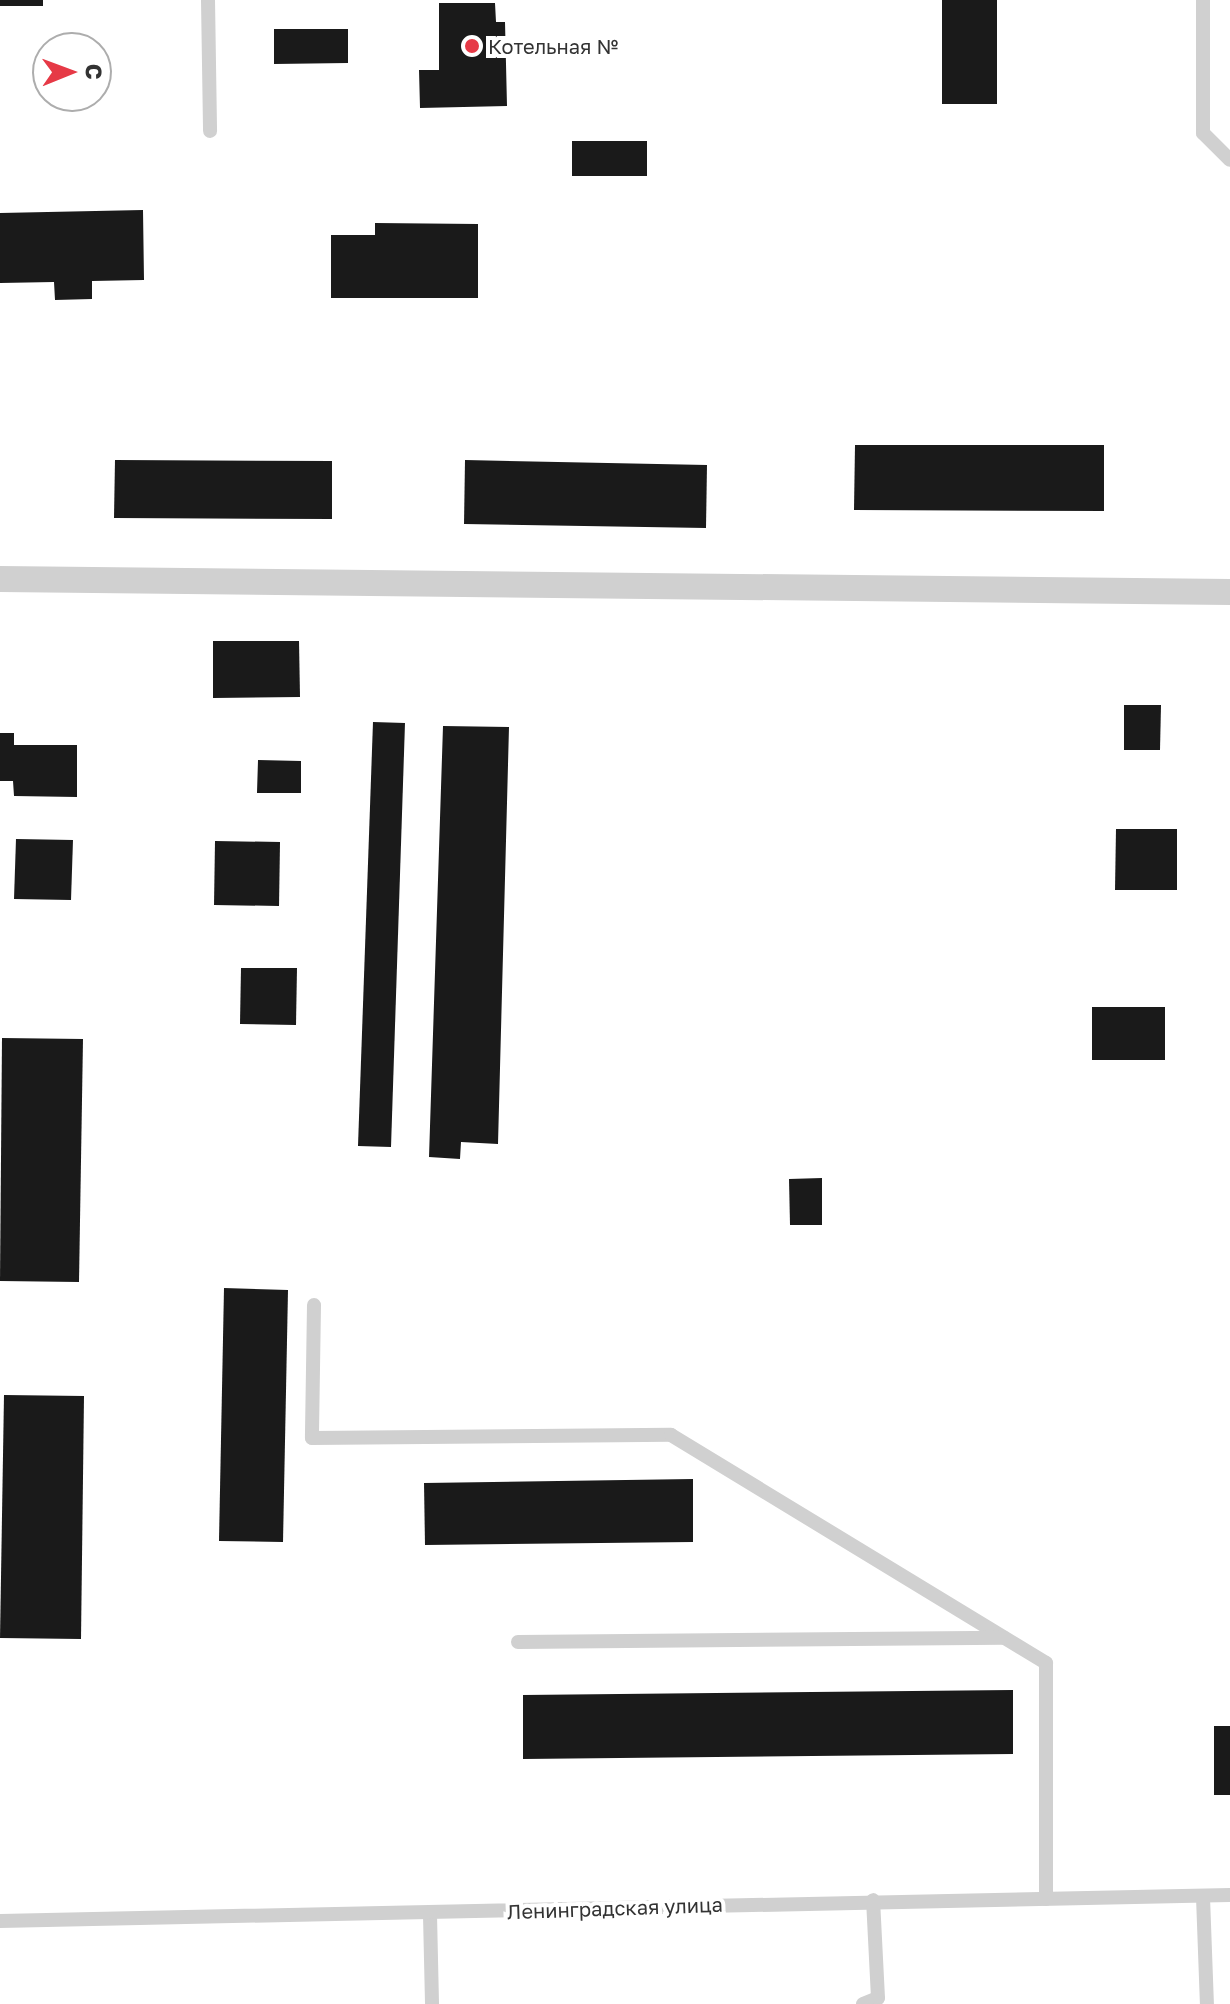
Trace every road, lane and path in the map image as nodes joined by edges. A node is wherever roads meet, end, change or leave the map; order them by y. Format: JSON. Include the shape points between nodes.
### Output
{"nodes":[{"id":1,"x":208,"y":0,"type":"edge"},
{"id":2,"x":1203,"y":0,"type":"edge"},
{"id":3,"x":210,"y":131,"type":"dead end"},
{"id":4,"x":1230,"y":160,"type":"edge"},
{"id":5,"x":0,"y":579,"type":"edge"},
{"id":6,"x":1230,"y":592,"type":"edge"},
{"id":7,"x":314,"y":1305,"type":"dead end"},
{"id":8,"x":1005,"y":1638,"type":"junction"},
{"id":9,"x":518,"y":1642,"type":"dead end"},
{"id":10,"x":1230,"y":1895,"type":"edge"},
{"id":11,"x":1203,"y":1897,"type":"junction"},
{"id":12,"x":1046,"y":1899,"type":"junction"},
{"id":13,"x":873,"y":1900,"type":"junction"},
{"id":14,"x":430,"y":1915,"type":"junction"},
{"id":15,"x":0,"y":1921,"type":"edge"},
{"id":16,"x":432,"y":2004,"type":"edge"},
{"id":17,"x":863,"y":2004,"type":"edge"},
{"id":18,"x":1207,"y":2004,"type":"edge"}],
"edges":[{"from":1,"to":3,"type":"lane"},
{"from":2,"to":4,"type":"lane","via":[[1203,133]]},
{"from":5,"to":6,"type":"street"},
{"from":7,"to":8,"type":"lane","via":[[312,1438],[671,1435]]},
{"from":8,"to":9,"type":"lane"},
{"from":8,"to":12,"type":"lane","via":[[1046,1663]]},
{"from":10,"to":11,"type":"lane","name":"Ленинградская улица"},
{"from":11,"to":12,"type":"lane","name":"Ленинградская улица"},
{"from":11,"to":18,"type":"lane"},
{"from":12,"to":13,"type":"lane","name":"Ленинградская улица"},
{"from":13,"to":14,"type":"lane","name":"Ленинградская улица"},
{"from":13,"to":17,"type":"lane","via":[[878,1998]]},
{"from":14,"to":15,"type":"lane","name":"Ленинградская улица"},
{"from":14,"to":16,"type":"lane"}]}
